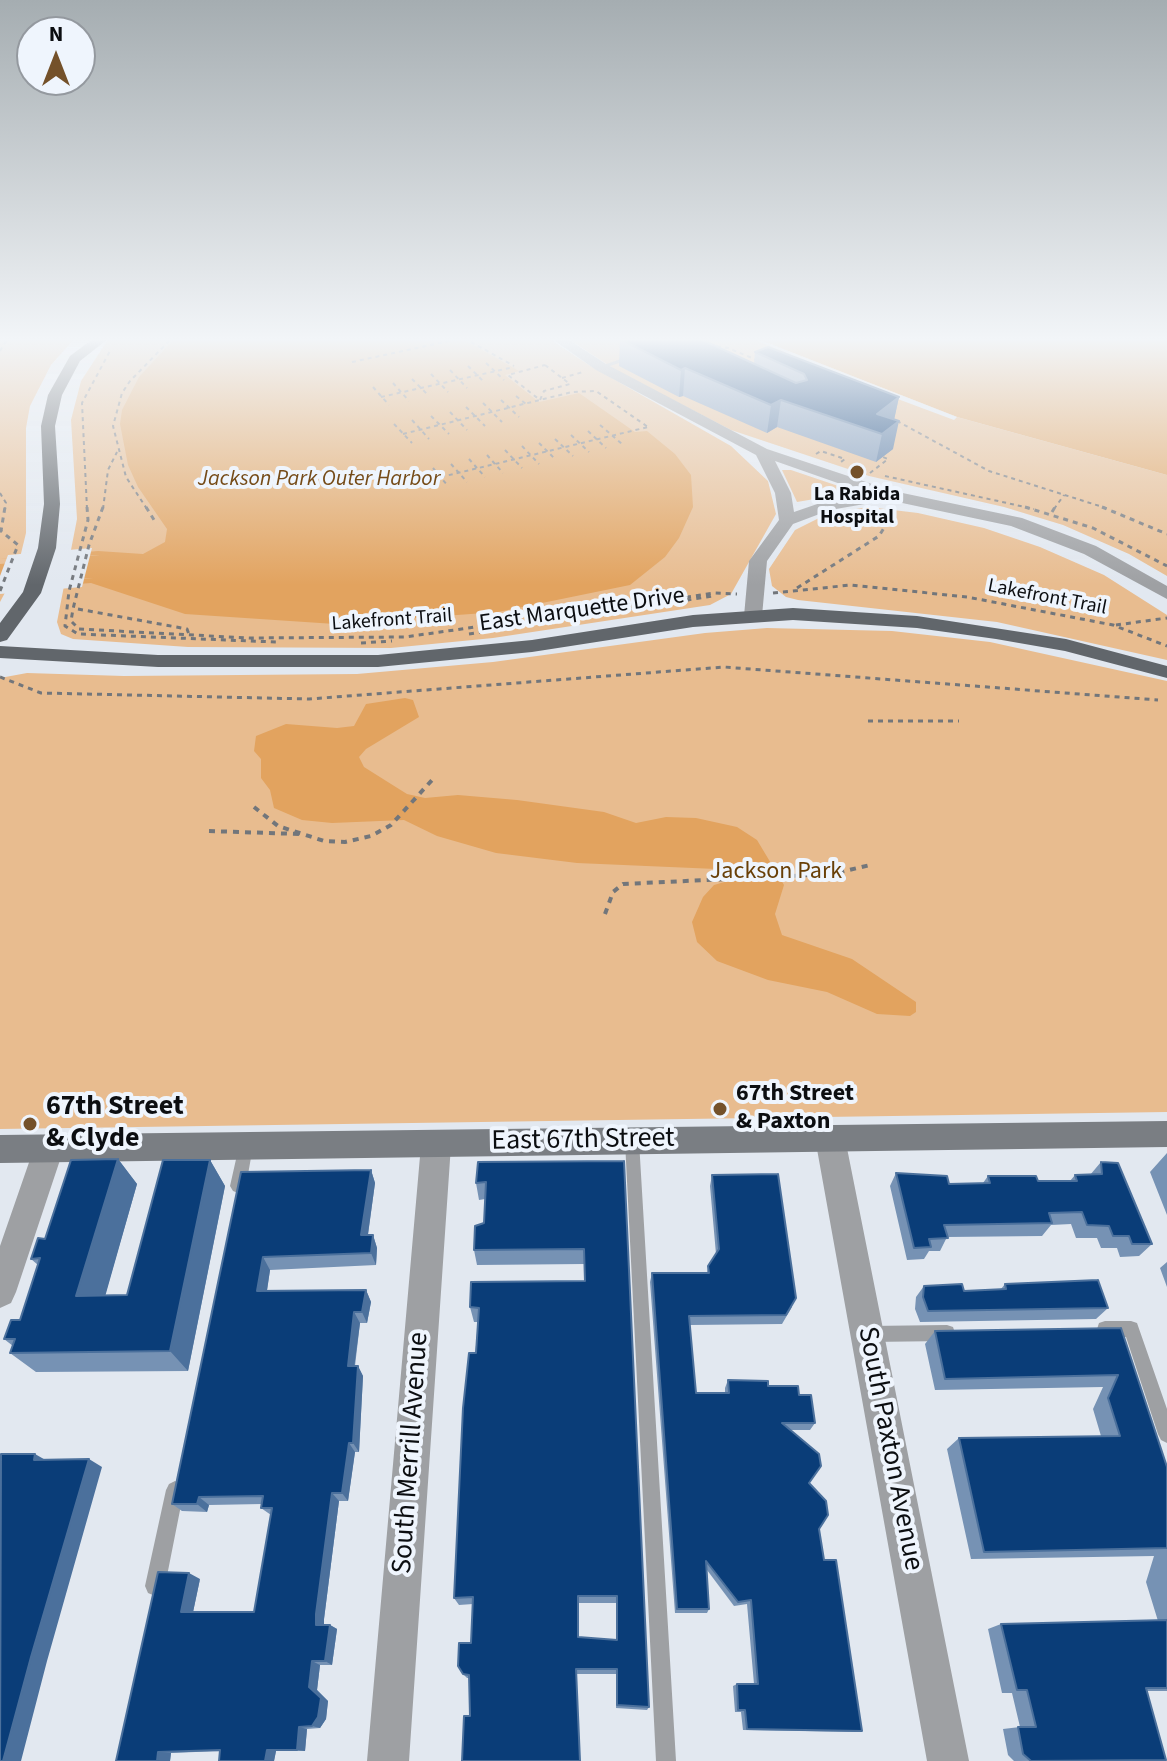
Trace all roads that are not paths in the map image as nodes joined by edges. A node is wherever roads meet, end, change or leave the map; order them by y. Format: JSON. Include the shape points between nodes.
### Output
{"nodes":[{"id":1,"x":50,"y":420,"type":"edge"},
{"id":2,"x":702,"y":420,"type":"edge"},
{"id":3,"x":762,"y":452,"type":"junction"},
{"id":4,"x":889,"y":495,"type":"junction"},
{"id":5,"x":787,"y":520,"type":"junction"},
{"id":6,"x":1167,"y":594,"type":"edge"},
{"id":7,"x":753,"y":616,"type":"junction"},
{"id":8,"x":0,"y":636,"type":"edge"},
{"id":9,"x":0,"y":652,"type":"edge"},
{"id":10,"x":1167,"y":672,"type":"edge"},
{"id":11,"x":1167,"y":1134,"type":"edge"},
{"id":12,"x":830,"y":1138,"type":"junction"},
{"id":13,"x":632,"y":1141,"type":"junction"},
{"id":14,"x":436,"y":1145,"type":"junction"},
{"id":15,"x":246,"y":1146,"type":"junction"},
{"id":16,"x":49,"y":1148,"type":"junction"},
{"id":17,"x":0,"y":1149,"type":"edge"},
{"id":18,"x":233,"y":1209,"type":"edge"},
{"id":19,"x":0,"y":1292,"type":"edge"},
{"id":20,"x":1086,"y":1330,"type":"edge"},
{"id":21,"x":964,"y":1332,"type":"edge"},
{"id":22,"x":867,"y":1334,"type":"junction"},
{"id":23,"x":1167,"y":1434,"type":"edge"},
{"id":24,"x":179,"y":1470,"type":"edge"},
{"id":25,"x":151,"y":1608,"type":"edge"},
{"id":26,"x":388,"y":1761,"type":"edge"},
{"id":27,"x":666,"y":1761,"type":"edge"},
{"id":28,"x":948,"y":1761,"type":"edge"}],
"edges":[{"from":1,"to":8,"type":"main road","via":[[47,548],[32,593]]},
{"from":2,"to":3,"type":"street"},
{"from":3,"to":4,"type":"street"},
{"from":3,"to":5,"type":"street","via":[[783,493]]},
{"from":4,"to":5,"type":"street","via":[[826,506]]},
{"from":4,"to":6,"type":"street","via":[[1029,527],[1113,561]]},
{"from":5,"to":7,"type":"street","via":[[758,561]]},
{"from":7,"to":9,"type":"main road","name":"East Marquette Drive","via":[[378,661],[187,662]]},
{"from":7,"to":10,"type":"main road","name":"East Marquette Drive","via":[[917,622],[1066,645]]},
{"from":11,"to":12,"type":"street","name":"East 67th Street"},
{"from":12,"to":13,"type":"street","name":"East 67th Street"},
{"from":12,"to":22,"type":"street","name":"South Paxton Avenue"},
{"from":13,"to":14,"type":"street","name":"East 67th Street"},
{"from":13,"to":27,"type":"lane"},
{"from":14,"to":15,"type":"street","name":"East 67th Street"},
{"from":14,"to":26,"type":"street","name":"South Merrill Avenue"},
{"from":15,"to":16,"type":"street","name":"East 67th Street"},
{"from":15,"to":18,"type":"lane"},
{"from":16,"to":17,"type":"street","name":"East 67th Street"},
{"from":16,"to":19,"type":"street"},
{"from":20,"to":23,"type":"lane","via":[[1131,1329]]},
{"from":21,"to":22,"type":"lane"},
{"from":22,"to":28,"type":"street","name":"South Paxton Avenue"},
{"from":24,"to":25,"type":"lane"}]}
